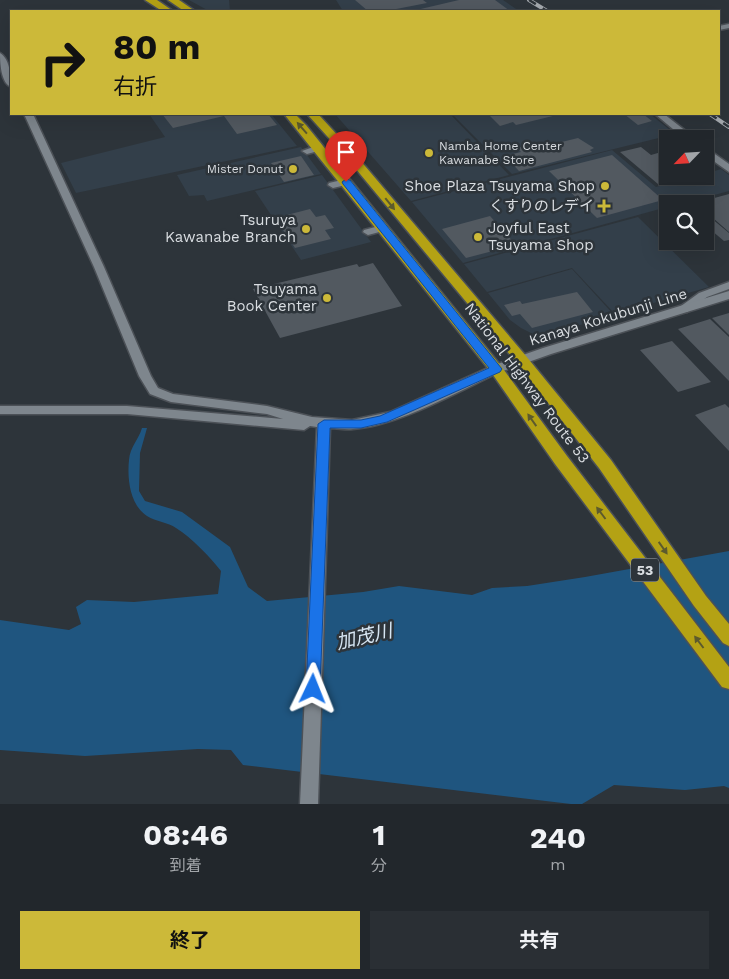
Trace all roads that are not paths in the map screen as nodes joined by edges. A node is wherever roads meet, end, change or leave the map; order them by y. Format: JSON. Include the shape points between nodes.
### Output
{"nodes":[{"id":1,"x":150,"y":0,"type":"edge"},
{"id":2,"x":173,"y":0,"type":"edge"},
{"id":3,"x":166,"y":10,"type":"edge"},
{"id":4,"x":188,"y":10,"type":"edge"},
{"id":5,"x":0,"y":56,"type":"edge"},
{"id":6,"x":10,"y":81,"type":"edge"},
{"id":7,"x":28,"y":115,"type":"edge"},
{"id":8,"x":290,"y":115,"type":"edge"},
{"id":9,"x":313,"y":115,"type":"edge"},
{"id":10,"x":660,"y":115,"type":"edge"},
{"id":11,"x":679,"y":130,"type":"edge"},
{"id":12,"x":714,"y":157,"type":"edge"},
{"id":13,"x":729,"y":169,"type":"edge"},
{"id":14,"x":383,"y":228,"type":"junction"},
{"id":15,"x":368,"y":232,"type":"dead end"},
{"id":16,"x":729,"y":285,"type":"edge"},
{"id":17,"x":729,"y":295,"type":"edge"},
{"id":18,"x":683,"y":309,"type":"junction"},
{"id":19,"x":521,"y":359,"type":"junction"},
{"id":20,"x":496,"y":369,"type":"junction"},
{"id":21,"x":0,"y":410,"type":"edge"},
{"id":22,"x":324,"y":424,"type":"junction"},
{"id":23,"x":729,"y":638,"type":"edge"},
{"id":24,"x":729,"y":680,"type":"edge"},
{"id":25,"x":309,"y":804,"type":"edge"}],
"edges":[{"from":1,"to":3,"type":"highway"},
{"from":2,"to":4,"type":"highway"},
{"from":5,"to":6,"type":"street"},
{"from":7,"to":22,"type":"street","via":[[154,391],[171,398],[267,410]]},
{"from":14,"to":8,"type":"highway","name":"National Highway Route 53","number":"53","one_way":true,"via":[[340,184]]},
{"from":9,"to":19,"type":"highway","name":"National Highway Route 53","number":"53","one_way":true},
{"from":10,"to":11,"type":"street"},
{"from":12,"to":13,"type":"street"},
{"from":14,"to":15,"type":"street"},
{"from":14,"to":20,"type":"highway","name":"National Highway Route 53","number":"53"},
{"from":16,"to":18,"type":"street","via":[[703,295]]},
{"from":17,"to":18,"type":"street","name":"Kanaya Kokubunji Line"},
{"from":18,"to":19,"type":"street","name":"Kanaya Kokubunji Line"},
{"from":19,"to":20,"type":"street","name":"Kanaya Kokubunji Line"},
{"from":19,"to":23,"type":"highway","name":"National Highway Route 53","number":"53","one_way":true,"via":[[605,464]]},
{"from":20,"to":22,"type":"street","name":"Kanaya Kokubunji Line","via":[[383,419],[361,424]]},
{"from":24,"to":20,"type":"highway","name":"National Highway Route 53","number":"53","one_way":true,"via":[[561,460]]},
{"from":21,"to":22,"type":"street","via":[[127,410],[287,425]]},
{"from":22,"to":25,"type":"street"}]}
